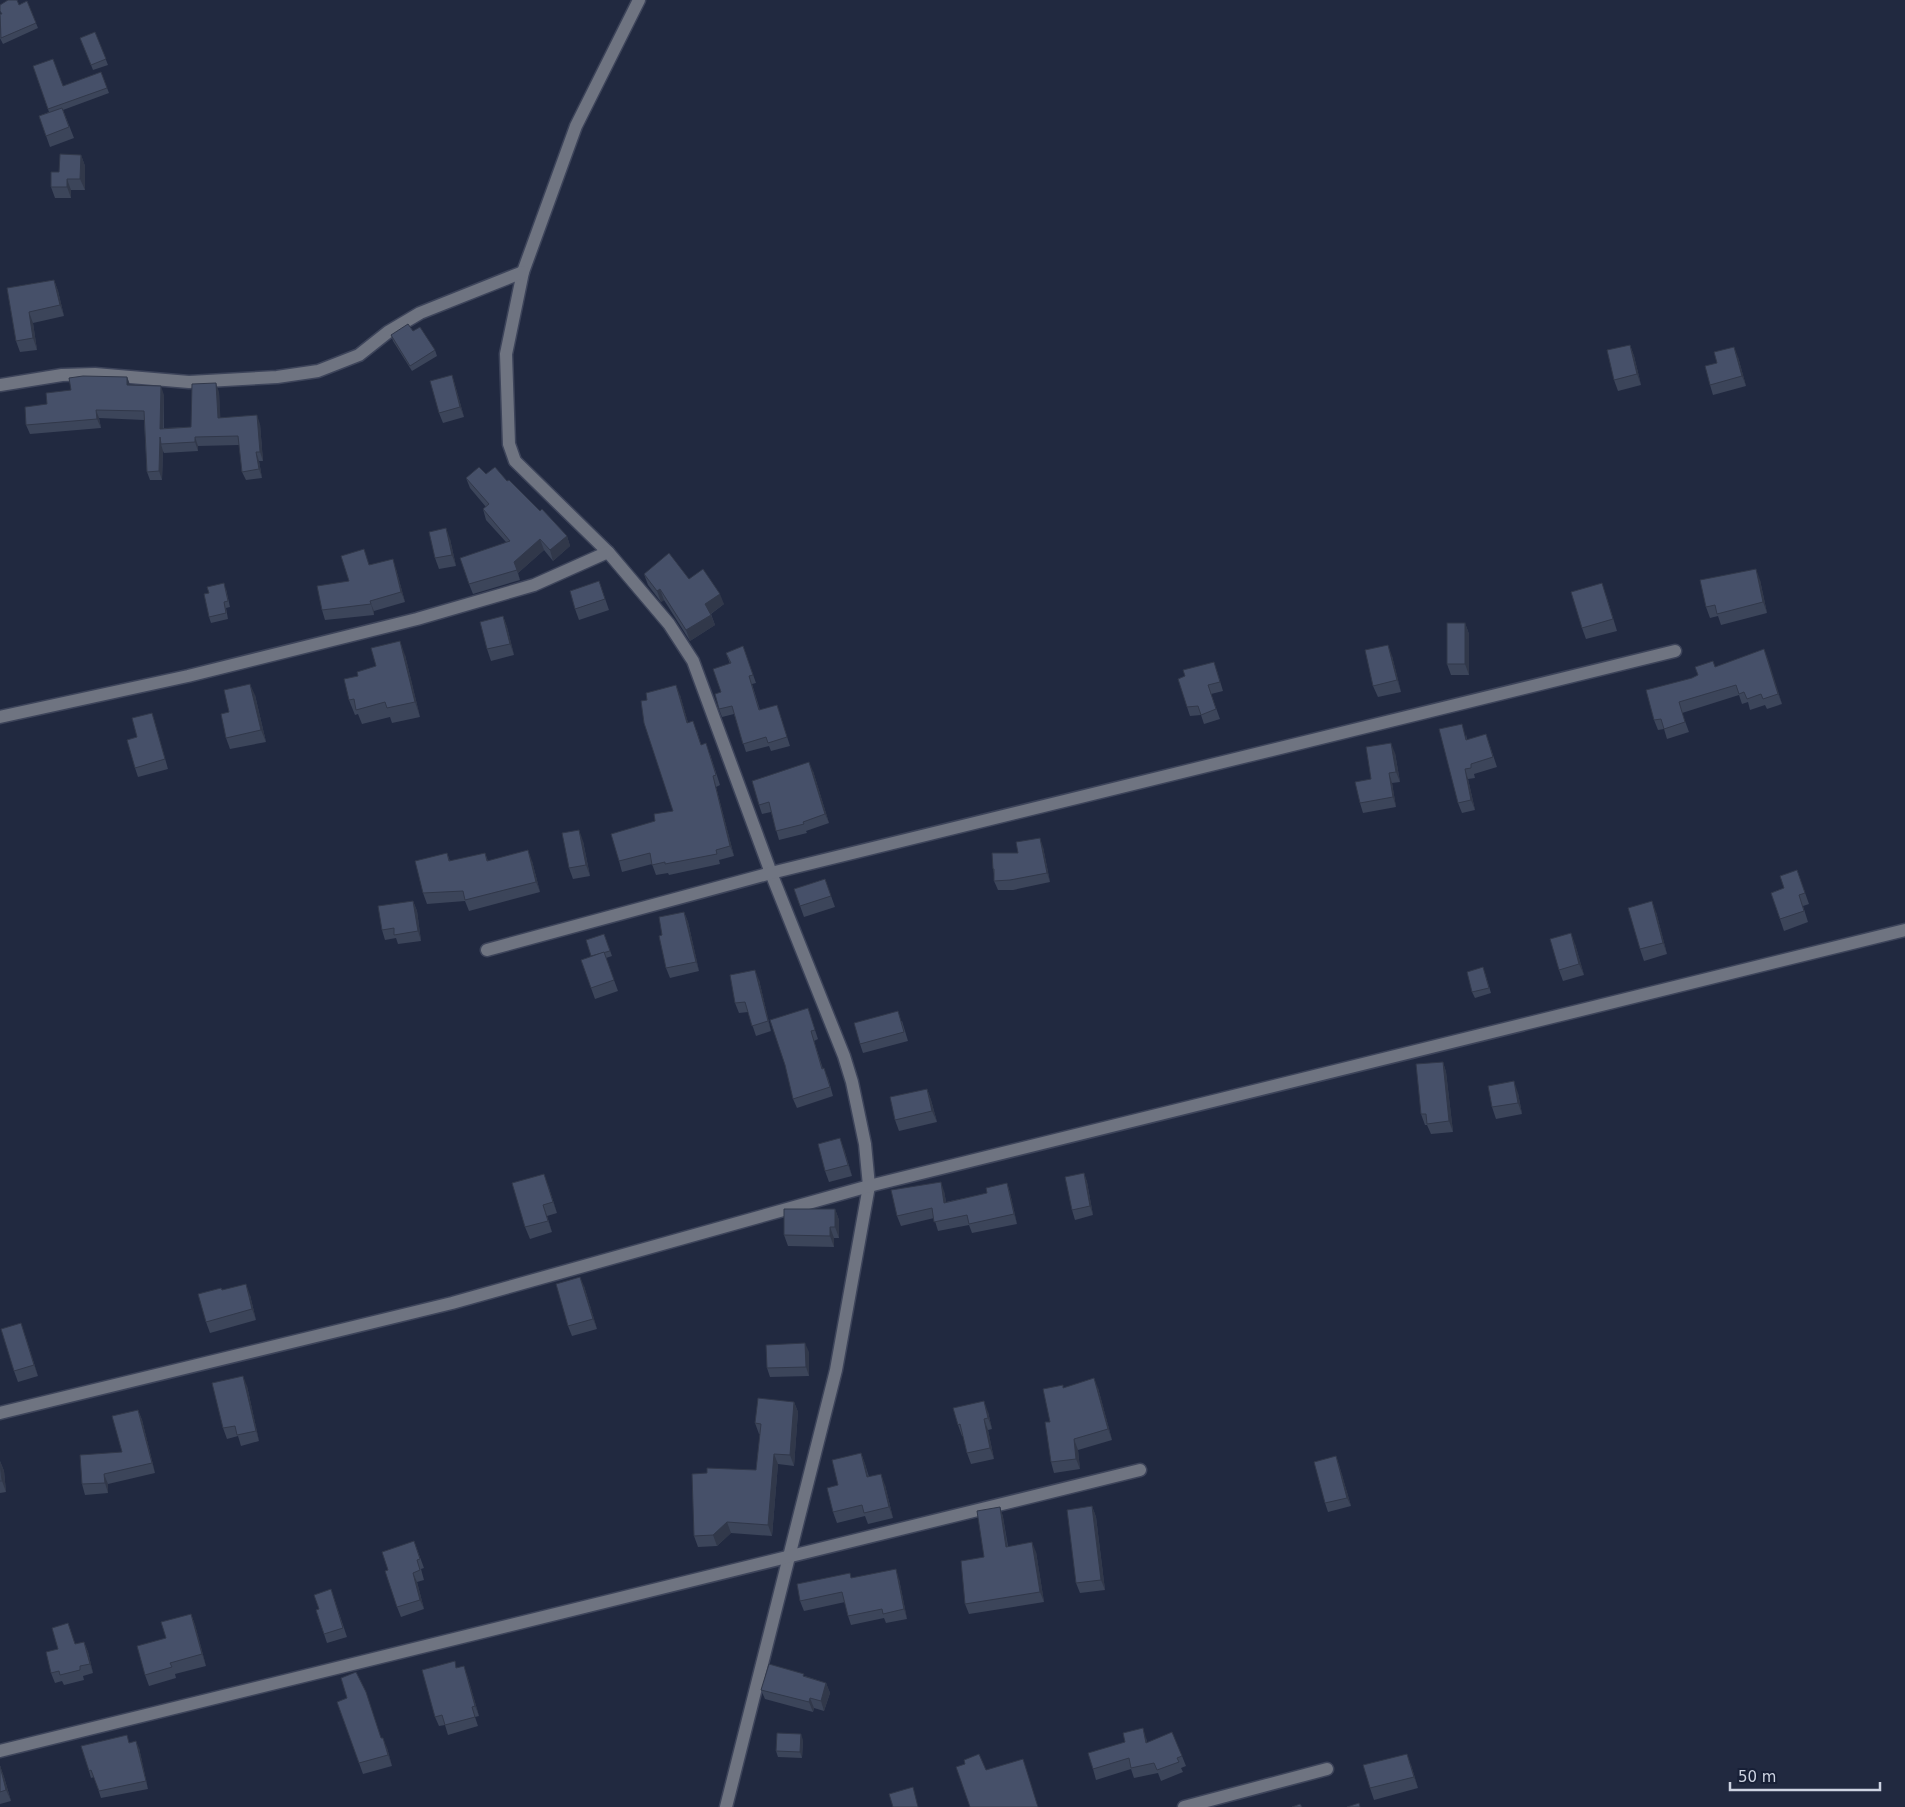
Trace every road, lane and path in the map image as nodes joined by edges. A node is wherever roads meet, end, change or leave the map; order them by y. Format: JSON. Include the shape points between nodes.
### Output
{"nodes":[{"id":1,"x":639,"y":0,"type":"edge"},
{"id":2,"x":523,"y":272,"type":"junction"},
{"id":3,"x":0,"y":385,"type":"edge"},
{"id":4,"x":608,"y":552,"type":"junction"},
{"id":5,"x":1675,"y":651,"type":"dead end"},
{"id":6,"x":0,"y":717,"type":"edge"},
{"id":7,"x":771,"y":873,"type":"junction"},
{"id":8,"x":1905,"y":930,"type":"edge"},
{"id":9,"x":487,"y":950,"type":"dead end"},
{"id":10,"x":869,"y":1186,"type":"junction"},
{"id":11,"x":0,"y":1413,"type":"edge"},
{"id":12,"x":1140,"y":1470,"type":"dead end"},
{"id":13,"x":790,"y":1556,"type":"junction"},
{"id":14,"x":0,"y":1751,"type":"edge"},
{"id":15,"x":1327,"y":1769,"type":"dead end"},
{"id":16,"x":726,"y":1807,"type":"edge"},
{"id":17,"x":1184,"y":1807,"type":"edge"}],
"edges":[{"from":1,"to":2,"type":"street","via":[[576,126]]},
{"from":2,"to":3,"type":"street","via":[[420,313],[359,355],[318,371],[189,382],[78,374]]},
{"from":2,"to":4,"type":"street","via":[[506,354],[509,444],[515,461]]},
{"from":4,"to":6,"type":"street","via":[[534,584],[417,620],[188,676]]},
{"from":4,"to":7,"type":"street","via":[[668,624],[693,661]]},
{"from":5,"to":7,"type":"street"},
{"from":7,"to":9,"type":"street"},
{"from":7,"to":10,"type":"street","via":[[847,1065],[864,1144]]},
{"from":8,"to":10,"type":"street"},
{"from":10,"to":11,"type":"street","via":[[452,1303]]},
{"from":10,"to":13,"type":"street","via":[[836,1370]]},
{"from":12,"to":13,"type":"street"},
{"from":13,"to":14,"type":"street"},
{"from":13,"to":16,"type":"street"},
{"from":15,"to":17,"type":"street"}]}
